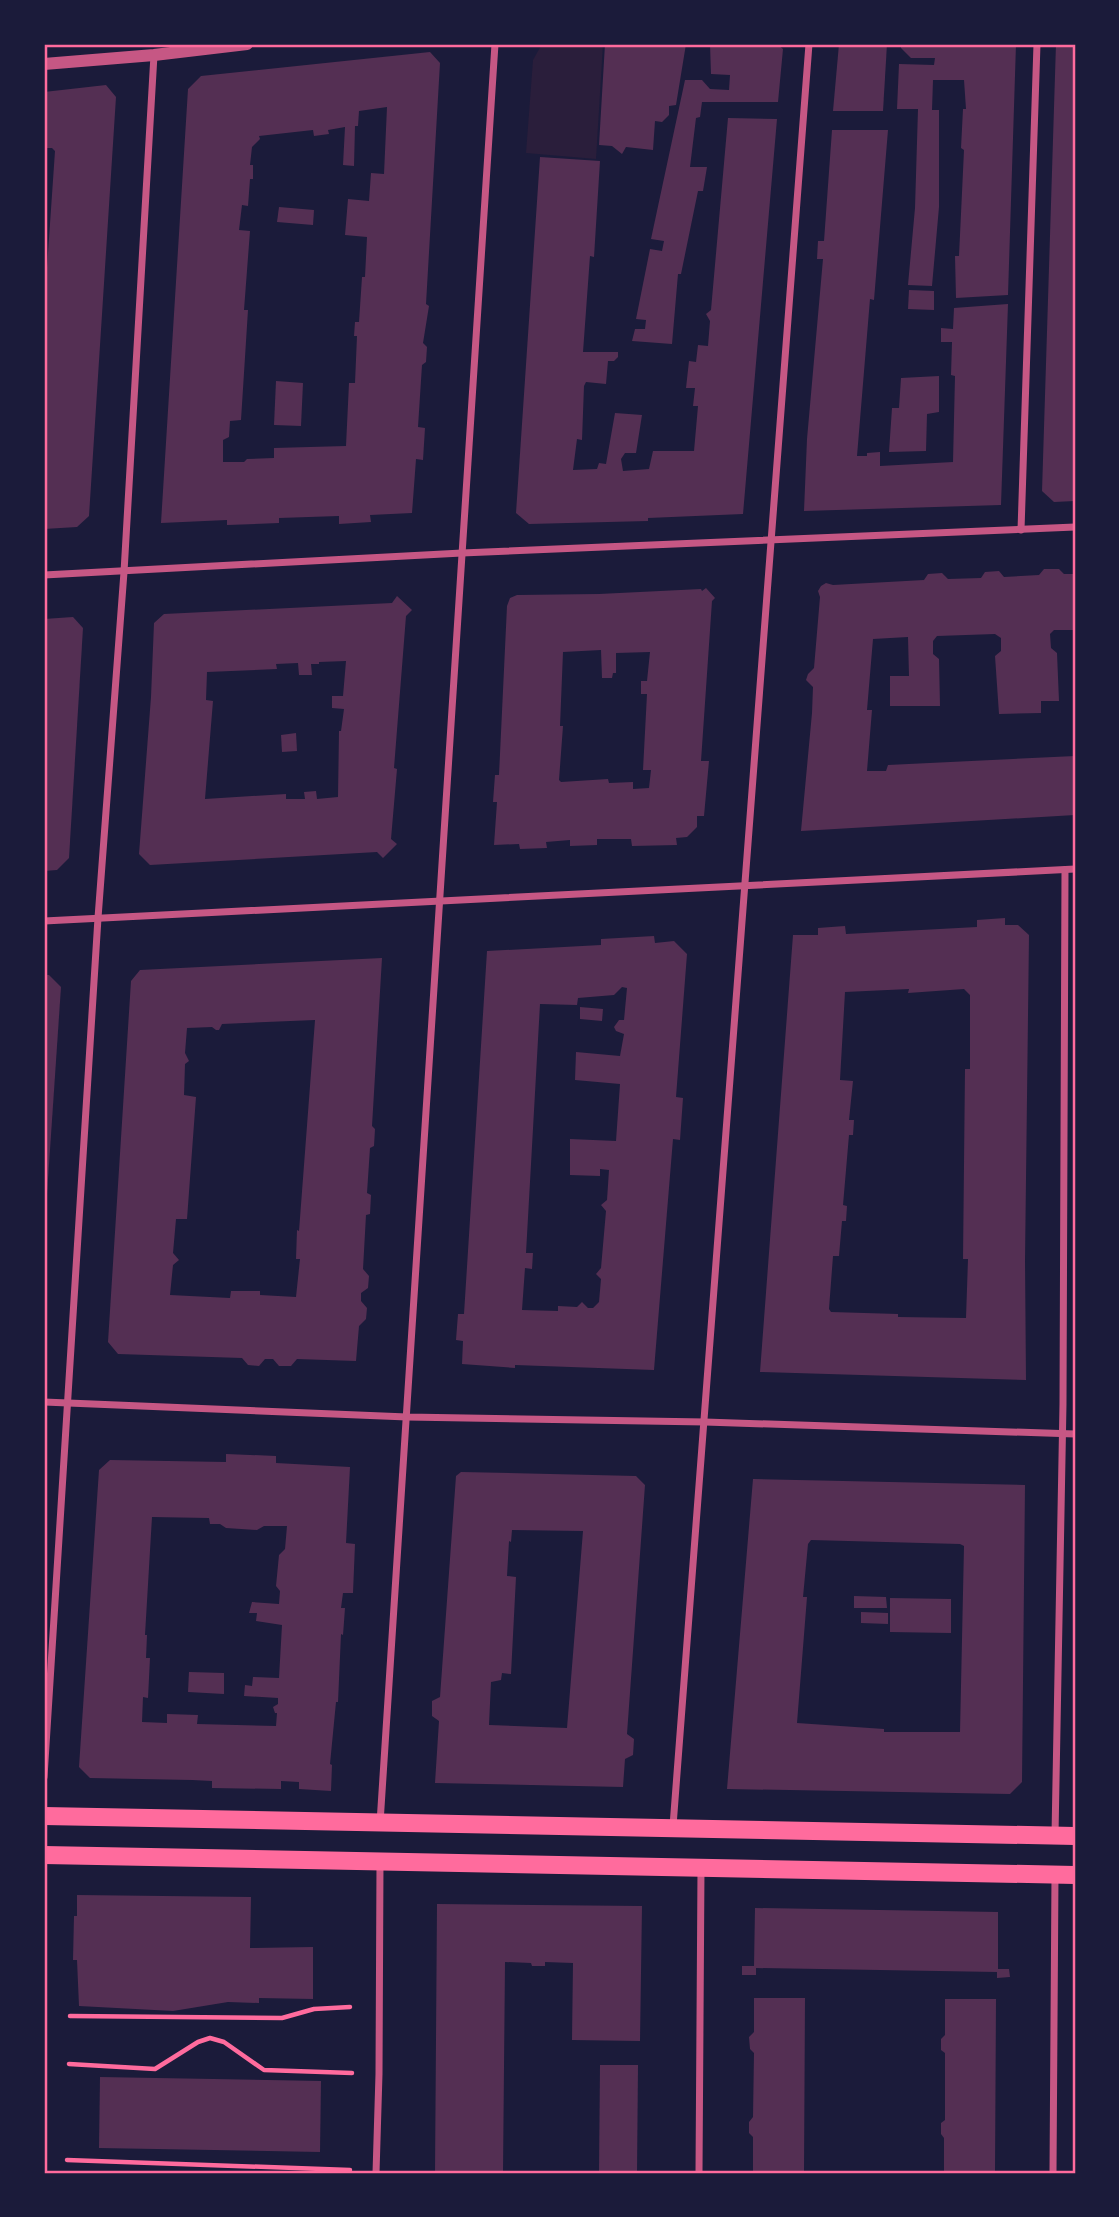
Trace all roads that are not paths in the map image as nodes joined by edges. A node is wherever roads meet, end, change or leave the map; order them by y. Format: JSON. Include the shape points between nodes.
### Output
{"nodes":[{"id":1,"x":247,"y":44,"type":"edge"},
{"id":2,"x":495,"y":44,"type":"edge"},
{"id":3,"x":809,"y":44,"type":"edge"},
{"id":4,"x":1037,"y":44,"type":"edge"},
{"id":5,"x":154,"y":55,"type":"junction"},
{"id":6,"x":44,"y":64,"type":"edge"},
{"id":7,"x":1075,"y":527,"type":"edge"},
{"id":8,"x":1021,"y":530,"type":"junction"},
{"id":9,"x":771,"y":541,"type":"junction"},
{"id":10,"x":462,"y":553,"type":"junction"},
{"id":11,"x":124,"y":572,"type":"junction"},
{"id":12,"x":44,"y":575,"type":"edge"},
{"id":13,"x":1075,"y":869,"type":"edge"},
{"id":14,"x":1065,"y":870,"type":"junction"},
{"id":15,"x":744,"y":887,"type":"junction"},
{"id":16,"x":440,"y":900,"type":"junction"},
{"id":17,"x":98,"y":918,"type":"junction"},
{"id":18,"x":44,"y":921,"type":"edge"},
{"id":19,"x":44,"y":1402,"type":"edge"},
{"id":20,"x":66,"y":1403,"type":"junction"},
{"id":21,"x":407,"y":1417,"type":"junction"},
{"id":22,"x":705,"y":1422,"type":"junction"},
{"id":23,"x":1062,"y":1434,"type":"junction"},
{"id":24,"x":1075,"y":1434,"type":"edge"},
{"id":25,"x":44,"y":1777,"type":"edge"},
{"id":26,"x":44,"y":1816,"type":"edge"},
{"id":27,"x":380,"y":1824,"type":"junction"},
{"id":28,"x":673,"y":1830,"type":"junction"},
{"id":29,"x":1055,"y":1836,"type":"junction"},
{"id":30,"x":1075,"y":1836,"type":"edge"},
{"id":31,"x":44,"y":1856,"type":"edge"},
{"id":32,"x":380,"y":1862,"type":"junction"},
{"id":33,"x":701,"y":1868,"type":"junction"},
{"id":34,"x":1055,"y":1874,"type":"junction"},
{"id":35,"x":1075,"y":1875,"type":"edge"},
{"id":36,"x":376,"y":2173,"type":"edge"},
{"id":37,"x":699,"y":2173,"type":"edge"},
{"id":38,"x":1053,"y":2173,"type":"edge"}],
"edges":[{"from":1,"to":5,"type":"street"},
{"from":2,"to":10,"type":"street"},
{"from":3,"to":9,"type":"street"},
{"from":4,"to":8,"type":"street"},
{"from":5,"to":6,"type":"street"},
{"from":5,"to":11,"type":"street"},
{"from":7,"to":8,"type":"street"},
{"from":8,"to":9,"type":"street"},
{"from":9,"to":10,"type":"street"},
{"from":9,"to":15,"type":"street"},
{"from":10,"to":11,"type":"street"},
{"from":10,"to":16,"type":"street"},
{"from":11,"to":12,"type":"street"},
{"from":11,"to":17,"type":"street"},
{"from":13,"to":14,"type":"street"},
{"from":14,"to":15,"type":"street"},
{"from":14,"to":23,"type":"street"},
{"from":15,"to":16,"type":"street"},
{"from":15,"to":22,"type":"street"},
{"from":16,"to":17,"type":"street"},
{"from":16,"to":21,"type":"street"},
{"from":17,"to":18,"type":"street"},
{"from":17,"to":20,"type":"street"},
{"from":19,"to":20,"type":"street"},
{"from":20,"to":21,"type":"street"},
{"from":20,"to":25,"type":"street"},
{"from":21,"to":22,"type":"street"},
{"from":21,"to":27,"type":"street"},
{"from":22,"to":23,"type":"street"},
{"from":22,"to":28,"type":"street"},
{"from":23,"to":24,"type":"street"},
{"from":23,"to":29,"type":"street"},
{"from":26,"to":27,"type":"main road"},
{"from":27,"to":28,"type":"main road"},
{"from":28,"to":29,"type":"main road"},
{"from":29,"to":30,"type":"main road"},
{"from":31,"to":32,"type":"main road"},
{"from":32,"to":33,"type":"main road"},
{"from":32,"to":36,"type":"street"},
{"from":33,"to":34,"type":"main road"},
{"from":33,"to":37,"type":"street"},
{"from":34,"to":35,"type":"main road"},
{"from":34,"to":38,"type":"street"}]}
